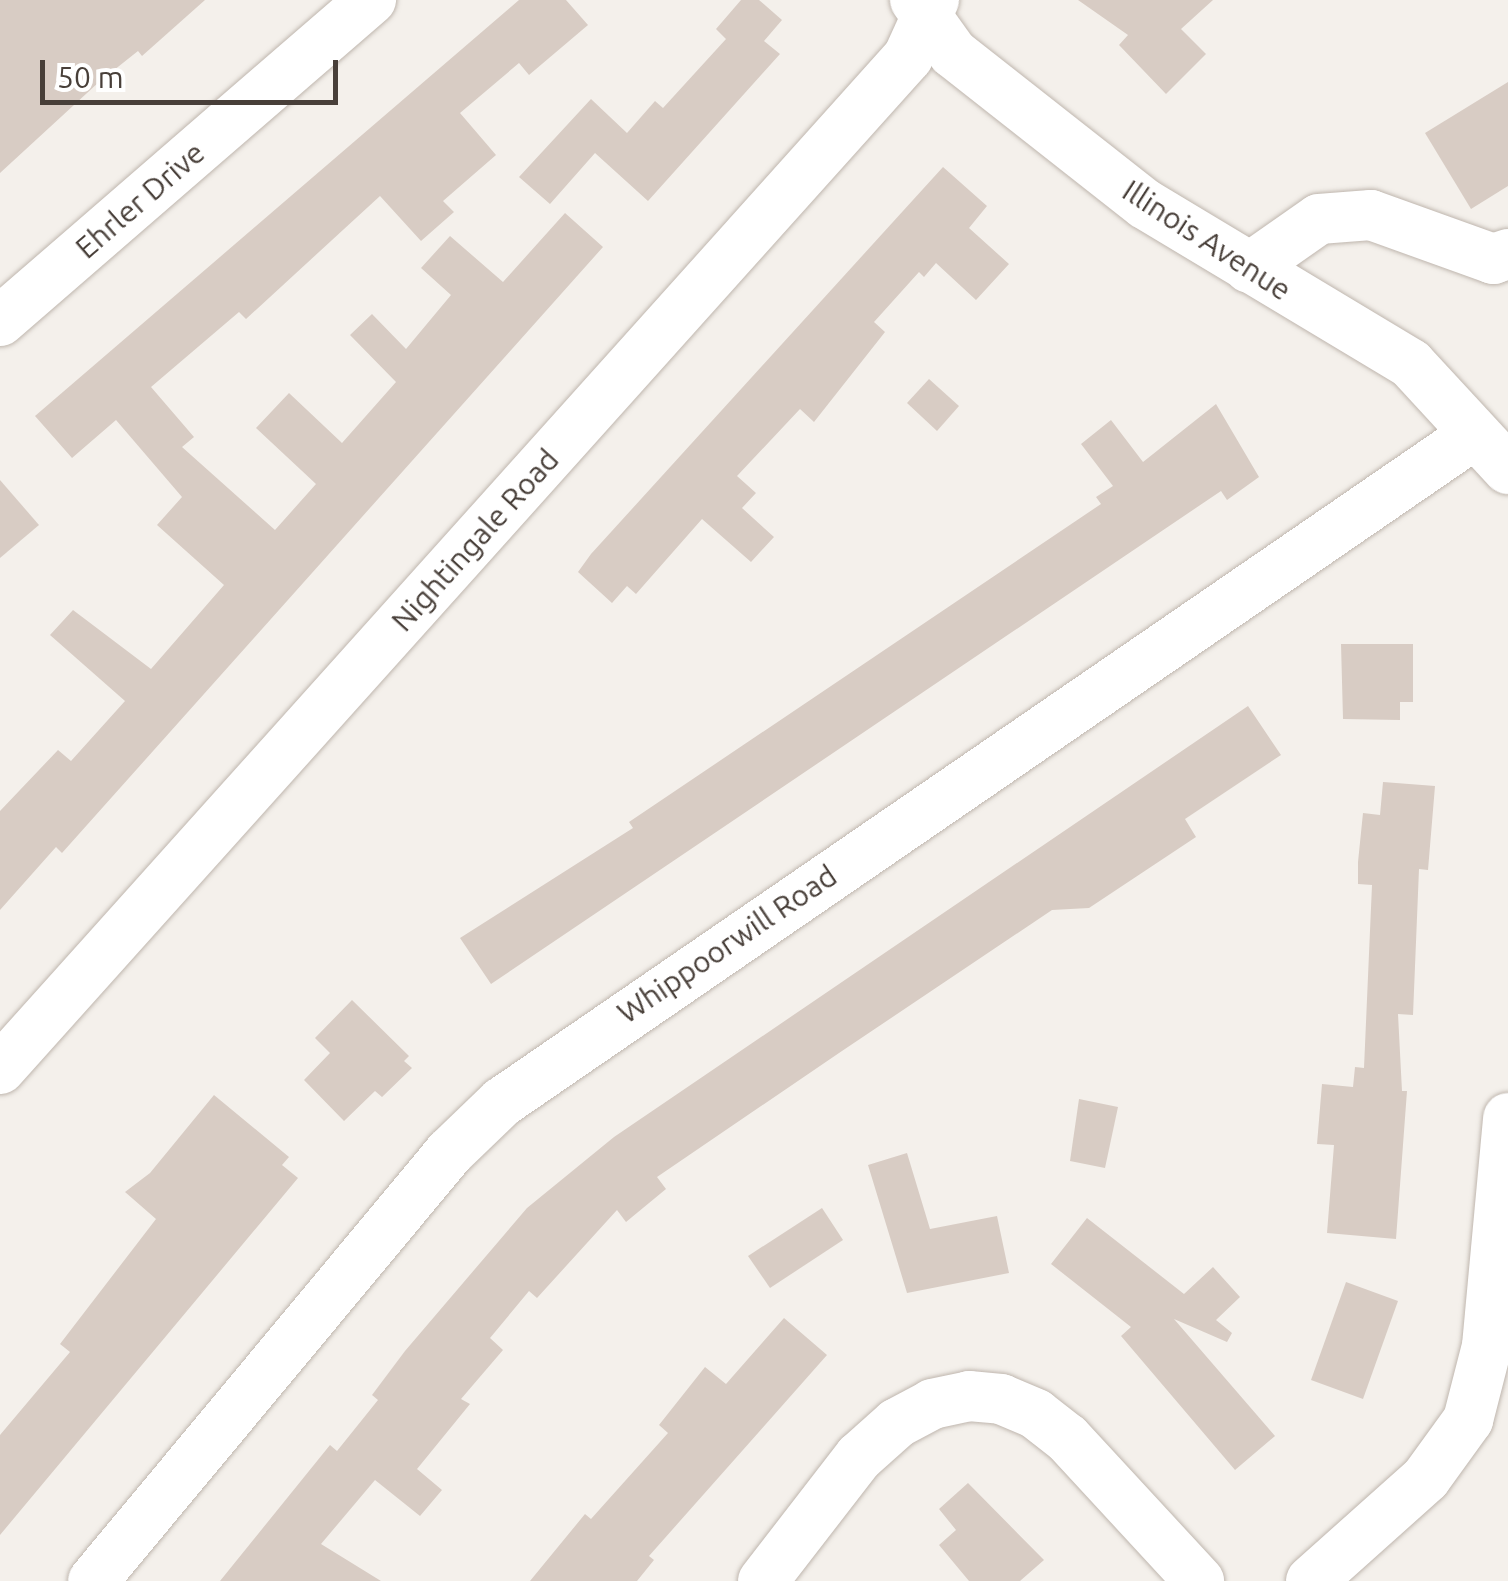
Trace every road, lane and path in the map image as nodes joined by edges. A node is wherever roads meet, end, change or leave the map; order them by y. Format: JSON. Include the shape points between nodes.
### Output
{"nodes":[{"id":1,"x":371,"y":0,"type":"edge"},
{"id":2,"x":925,"y":5,"type":"edge"},
{"id":3,"x":1508,"y":254,"type":"edge"},
{"id":4,"x":1250,"y":268,"type":"junction"},
{"id":5,"x":0,"y":322,"type":"edge"},
{"id":6,"x":1492,"y":451,"type":"edge"},
{"id":7,"x":0,"y":1069,"type":"edge"},
{"id":8,"x":1508,"y":1118,"type":"edge"},
{"id":9,"x":93,"y":1581,"type":"edge"},
{"id":10,"x":764,"y":1581,"type":"edge"},
{"id":11,"x":1199,"y":1581,"type":"edge"},
{"id":12,"x":1311,"y":1581,"type":"edge"}],
"edges":[{"from":1,"to":5,"type":"street","name":"Ehrler Drive"},
{"from":2,"to":4,"type":"street","name":"Illinois Avenue","via":[[954,53],[1088,161]]},
{"from":2,"to":7,"type":"street","name":"Nightingale Road","via":[[908,57]]},
{"from":3,"to":4,"type":"street","via":[[1494,259],[1371,215],[1320,220]]},
{"from":4,"to":6,"type":"street","name":"Illinois Avenue","via":[[1411,364]]},
{"from":6,"to":9,"type":"street","name":"Whippoorwill Road","via":[[502,1102],[449,1153]]},
{"from":8,"to":12,"type":"street","via":[[1487,1346],[1468,1420],[1426,1478]]},
{"from":10,"to":11,"type":"street","via":[[859,1457],[897,1423],[932,1404],[969,1396],[1018,1407],[1067,1438]]}]}
